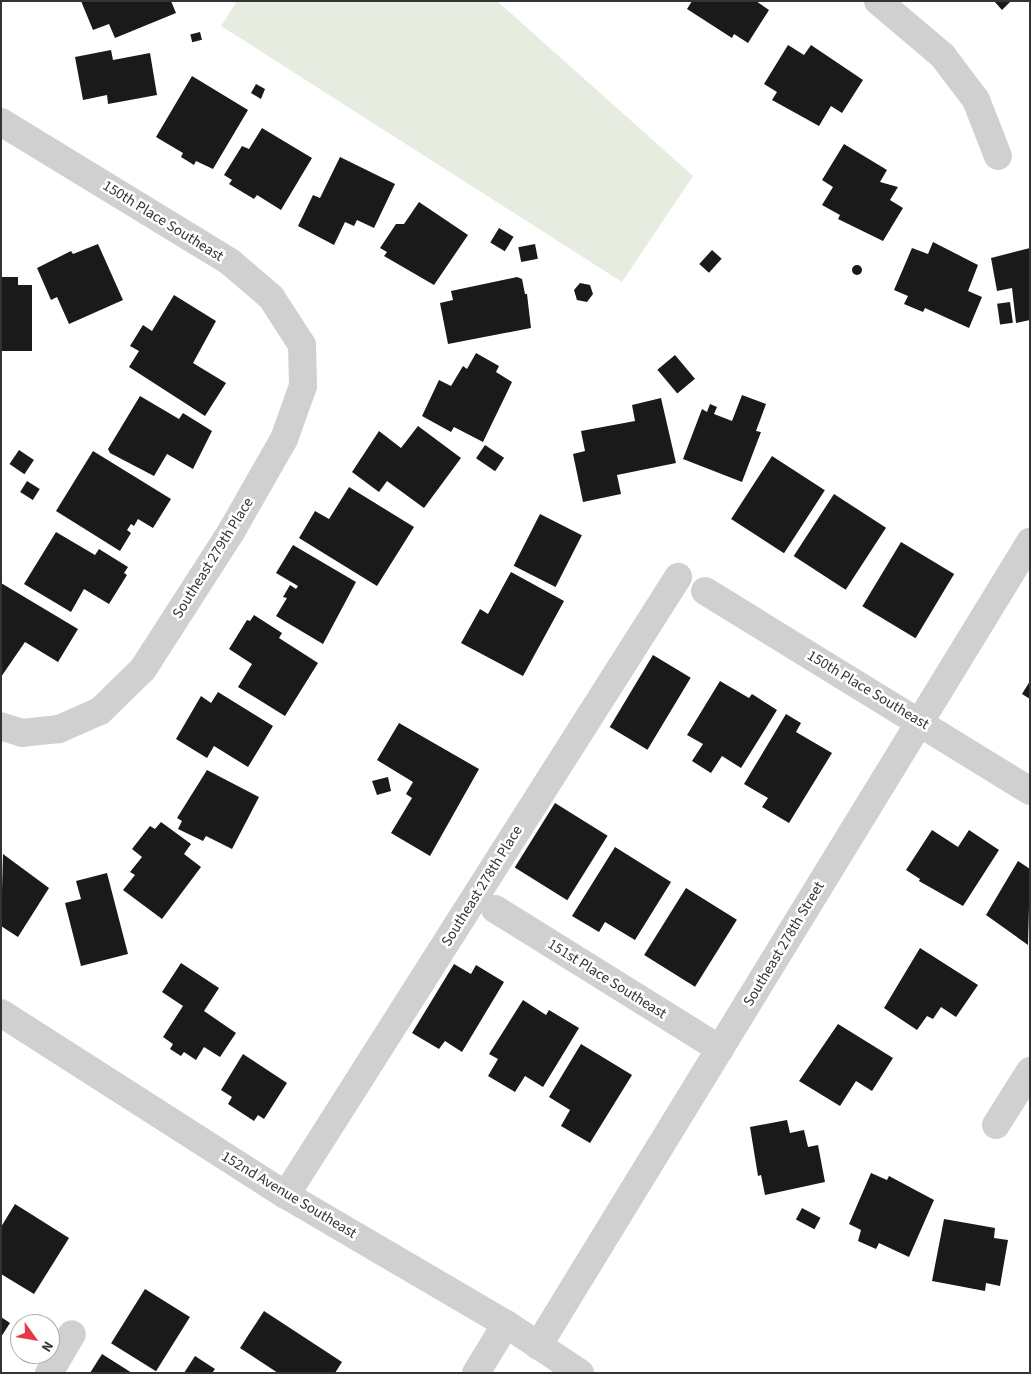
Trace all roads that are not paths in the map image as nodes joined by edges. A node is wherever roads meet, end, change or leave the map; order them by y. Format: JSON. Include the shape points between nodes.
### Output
{"nodes":[{"id":1,"x":878,"y":1,"type":"edge"},
{"id":2,"x":1,"y":122,"type":"edge"},
{"id":3,"x":998,"y":156,"type":"dead end"},
{"id":4,"x":302,"y":345,"type":"joint"},
{"id":5,"x":1030,"y":542,"type":"edge"},
{"id":6,"x":678,"y":577,"type":"dead end"},
{"id":7,"x":705,"y":591,"type":"dead end"},
{"id":8,"x":920,"y":721,"type":"junction"},
{"id":9,"x":1,"y":726,"type":"edge"},
{"id":10,"x":1030,"y":791,"type":"edge"},
{"id":11,"x":495,"y":909,"type":"dead end"},
{"id":12,"x":1,"y":1013,"type":"edge"},
{"id":13,"x":720,"y":1049,"type":"junction"},
{"id":14,"x":1030,"y":1071,"type":"edge"},
{"id":15,"x":996,"y":1124,"type":"dead end"},
{"id":16,"x":286,"y":1195,"type":"junction"},
{"id":17,"x":506,"y":1324,"type":"junction"},
{"id":18,"x":72,"y":1334,"type":"dead end"},
{"id":19,"x":538,"y":1346,"type":"junction"},
{"id":20,"x":49,"y":1373,"type":"edge"},
{"id":21,"x":476,"y":1373,"type":"edge"},
{"id":22,"x":580,"y":1373,"type":"edge"}],
"edges":[{"from":1,"to":3,"type":"street","via":[[942,55],[976,100]]},
{"from":2,"to":4,"type":"street","name":"150th Place Southeast","via":[[230,262],[271,297]]},
{"from":4,"to":9,"type":"street","name":"Southeast 279th Place","via":[[303,386],[284,438],[231,532],[143,669],[100,711],[59,729],[22,733]]},
{"from":5,"to":8,"type":"street","name":"Southeast 278th Street"},
{"from":6,"to":16,"type":"street","name":"Southeast 278th Place"},
{"from":7,"to":8,"type":"street","name":"150th Place Southeast"},
{"from":8,"to":10,"type":"street","name":"150th Place Southeast"},
{"from":8,"to":13,"type":"street","name":"Southeast 278th Street"},
{"from":11,"to":13,"type":"street","name":"151st Place Southeast"},
{"from":12,"to":16,"type":"street","name":"152nd Avenue Southeast"},
{"from":13,"to":19,"type":"street","name":"Southeast 278th Street"},
{"from":14,"to":15,"type":"street"},
{"from":16,"to":17,"type":"street","name":"152nd Avenue Southeast"},
{"from":17,"to":19,"type":"street","name":"152nd Avenue Southeast"},
{"from":17,"to":21,"type":"street"},
{"from":18,"to":20,"type":"street"},
{"from":19,"to":22,"type":"street","name":"152nd Avenue Southeast"}]}
